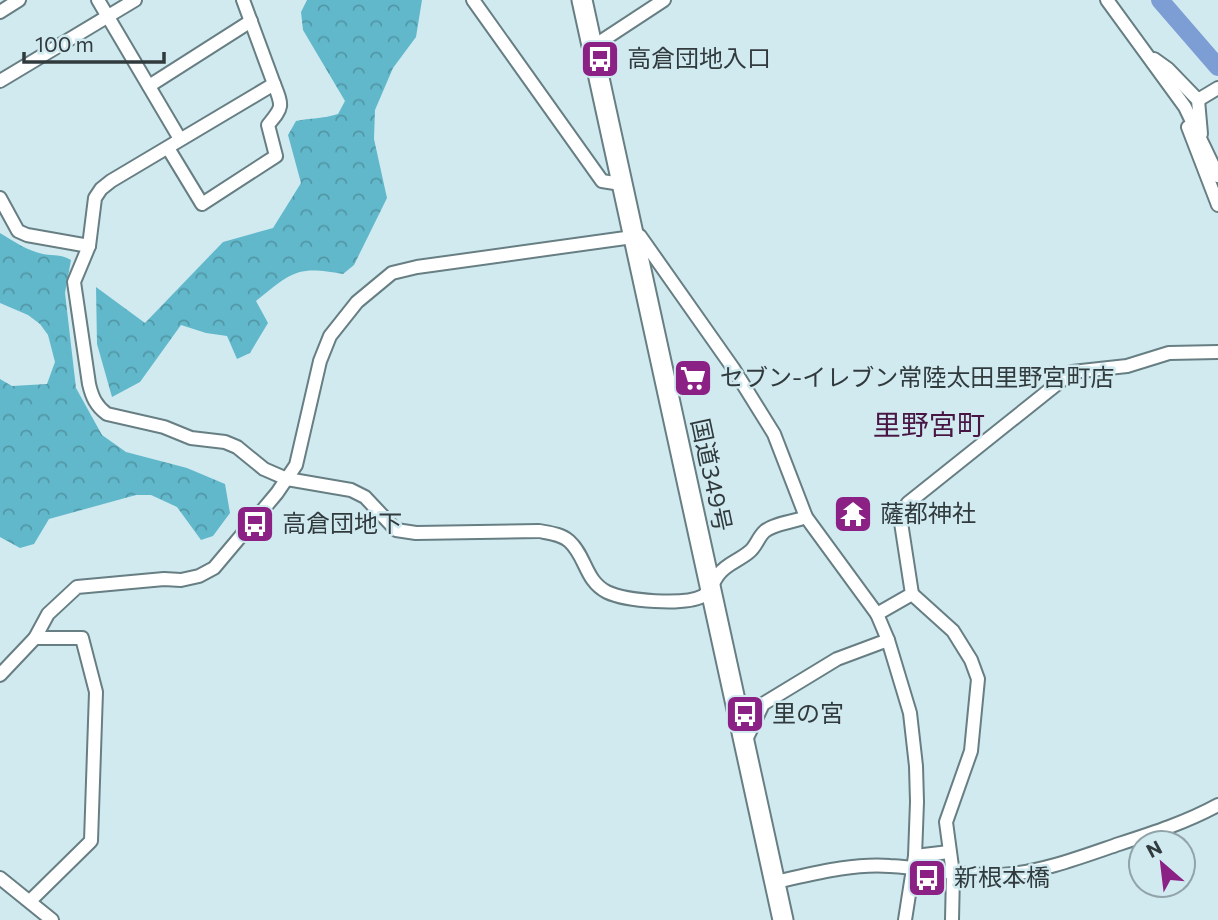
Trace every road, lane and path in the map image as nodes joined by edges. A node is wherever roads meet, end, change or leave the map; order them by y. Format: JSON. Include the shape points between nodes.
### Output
{"nodes":[{"id":1,"x":19,"y":0,"type":"edge"},
{"id":2,"x":98,"y":0,"type":"edge"},
{"id":3,"x":135,"y":0,"type":"edge"},
{"id":4,"x":243,"y":0,"type":"edge"},
{"id":5,"x":473,"y":0,"type":"edge"},
{"id":6,"x":582,"y":0,"type":"edge"},
{"id":7,"x":664,"y":0,"type":"edge"},
{"id":8,"x":1107,"y":0,"type":"edge"},
{"id":9,"x":0,"y":12,"type":"edge"},
{"id":10,"x":108,"y":18,"type":"junction"},
{"id":11,"x":251,"y":22,"type":"junction"},
{"id":12,"x":591,"y":44,"type":"junction"},
{"id":13,"x":1145,"y":53,"type":"junction"},
{"id":14,"x":0,"y":81,"type":"edge"},
{"id":15,"x":274,"y":84,"type":"junction"},
{"id":16,"x":149,"y":86,"type":"junction"},
{"id":17,"x":1218,"y":88,"type":"edge"},
{"id":18,"x":1201,"y":99,"type":"junction"},
{"id":19,"x":1181,"y":103,"type":"junction"},
{"id":20,"x":180,"y":139,"type":"junction"},
{"id":21,"x":1202,"y":141,"type":"junction"},
{"id":22,"x":168,"y":148,"type":"junction"},
{"id":23,"x":1218,"y":176,"type":"edge"},
{"id":24,"x":621,"y":184,"type":"junction"},
{"id":25,"x":0,"y":198,"type":"edge"},
{"id":26,"x":1218,"y":205,"type":"edge"},
{"id":27,"x":4,"y":216,"type":"edge"},
{"id":28,"x":633,"y":236,"type":"junction"},
{"id":29,"x":89,"y":246,"type":"junction"},
{"id":30,"x":1218,"y":352,"type":"edge"},
{"id":31,"x":287,"y":479,"type":"junction"},
{"id":32,"x":806,"y":517,"type":"junction"},
{"id":33,"x":711,"y":588,"type":"junction"},
{"id":34,"x":912,"y":594,"type":"junction"},
{"id":35,"x":877,"y":614,"type":"junction"},
{"id":36,"x":35,"y":638,"type":"junction"},
{"id":37,"x":888,"y":640,"type":"junction"},
{"id":38,"x":0,"y":675,"type":"edge"},
{"id":39,"x":744,"y":744,"type":"junction"},
{"id":40,"x":1218,"y":805,"type":"edge"},
{"id":41,"x":949,"y":852,"type":"junction"},
{"id":42,"x":914,"y":862,"type":"junction"},
{"id":43,"x":953,"y":874,"type":"junction"},
{"id":44,"x":0,"y":878,"type":"edge"},
{"id":45,"x":775,"y":882,"type":"junction"},
{"id":46,"x":30,"y":901,"type":"junction"},
{"id":47,"x":52,"y":920,"type":"edge"},
{"id":48,"x":783,"y":920,"type":"edge"},
{"id":49,"x":905,"y":920,"type":"edge"},
{"id":50,"x":952,"y":920,"type":"edge"}],
"edges":[{"from":1,"to":9,"type":"street"},
{"from":2,"to":10,"type":"street"},
{"from":3,"to":10,"type":"street"},
{"from":4,"to":11,"type":"street"},
{"from":5,"to":24,"type":"street","via":[[602,181]]},
{"from":6,"to":12,"type":"highway","name":"国道349号"},
{"from":7,"to":12,"type":"street"},
{"from":8,"to":13,"type":"street"},
{"from":10,"to":14,"type":"street"},
{"from":10,"to":16,"type":"street"},
{"from":11,"to":15,"type":"street"},
{"from":11,"to":16,"type":"street"},
{"from":12,"to":24,"type":"highway","name":"国道349号"},
{"from":13,"to":18,"type":"street"},
{"from":13,"to":19,"type":"street"},
{"from":15,"to":20,"type":"street"},
{"from":15,"to":22,"type":"street","via":[[281,110],[268,125],[276,156],[202,204]]},
{"from":16,"to":20,"type":"street"},
{"from":17,"to":18,"type":"street"},
{"from":18,"to":21,"type":"street"},
{"from":19,"to":21,"type":"street"},
{"from":19,"to":26,"type":"street"},
{"from":20,"to":22,"type":"street"},
{"from":21,"to":23,"type":"street"},
{"from":22,"to":29,"type":"street","via":[[101,189],[94,198]]},
{"from":24,"to":28,"type":"highway","name":"国道349号"},
{"from":25,"to":27,"type":"street"},
{"from":27,"to":29,"type":"street","via":[[18,231]]},
{"from":28,"to":31,"type":"street","via":[[392,273],[357,302],[330,336],[296,465]]},
{"from":28,"to":32,"type":"street","via":[[646,241],[774,434]]},
{"from":28,"to":33,"type":"highway","name":"国道349号"},
{"from":29,"to":31,"type":"street","via":[[74,282],[89,384],[99,408],[191,438],[225,442]]},
{"from":30,"to":34,"type":"street","via":[[1169,353],[1127,366],[1072,372],[908,503],[900,516]]},
{"from":31,"to":33,"type":"street","via":[[335,486],[366,497],[396,530],[555,534],[568,540],[593,581],[623,598],[678,601],[703,596]]},
{"from":31,"to":36,"type":"street","via":[[214,568],[181,580],[77,587],[48,614]]},
{"from":32,"to":33,"type":"street","via":[[767,530],[752,551],[720,573]]},
{"from":32,"to":35,"type":"street"},
{"from":33,"to":39,"type":"highway","name":"国道349号"},
{"from":34,"to":35,"type":"street"},
{"from":34,"to":41,"type":"street","via":[[953,631],[978,678],[971,751],[946,822]]},
{"from":35,"to":37,"type":"street"},
{"from":36,"to":38,"type":"street"},
{"from":36,"to":46,"type":"street","via":[[82,638],[96,692],[90,841]]},
{"from":37,"to":39,"type":"street","via":[[837,659],[763,704]]},
{"from":37,"to":42,"type":"street","via":[[910,713],[917,802]]},
{"from":39,"to":45,"type":"highway","name":"国道349号"},
{"from":40,"to":43,"type":"street","via":[[1167,828],[1055,865],[1001,875]]},
{"from":41,"to":42,"type":"street"},
{"from":41,"to":43,"type":"street"},
{"from":42,"to":43,"type":"street"},
{"from":42,"to":45,"type":"street","via":[[833,870]]},
{"from":42,"to":49,"type":"street"},
{"from":43,"to":50,"type":"street"},
{"from":44,"to":46,"type":"street"},
{"from":45,"to":48,"type":"highway","name":"国道349号"},
{"from":46,"to":47,"type":"street"}]}
